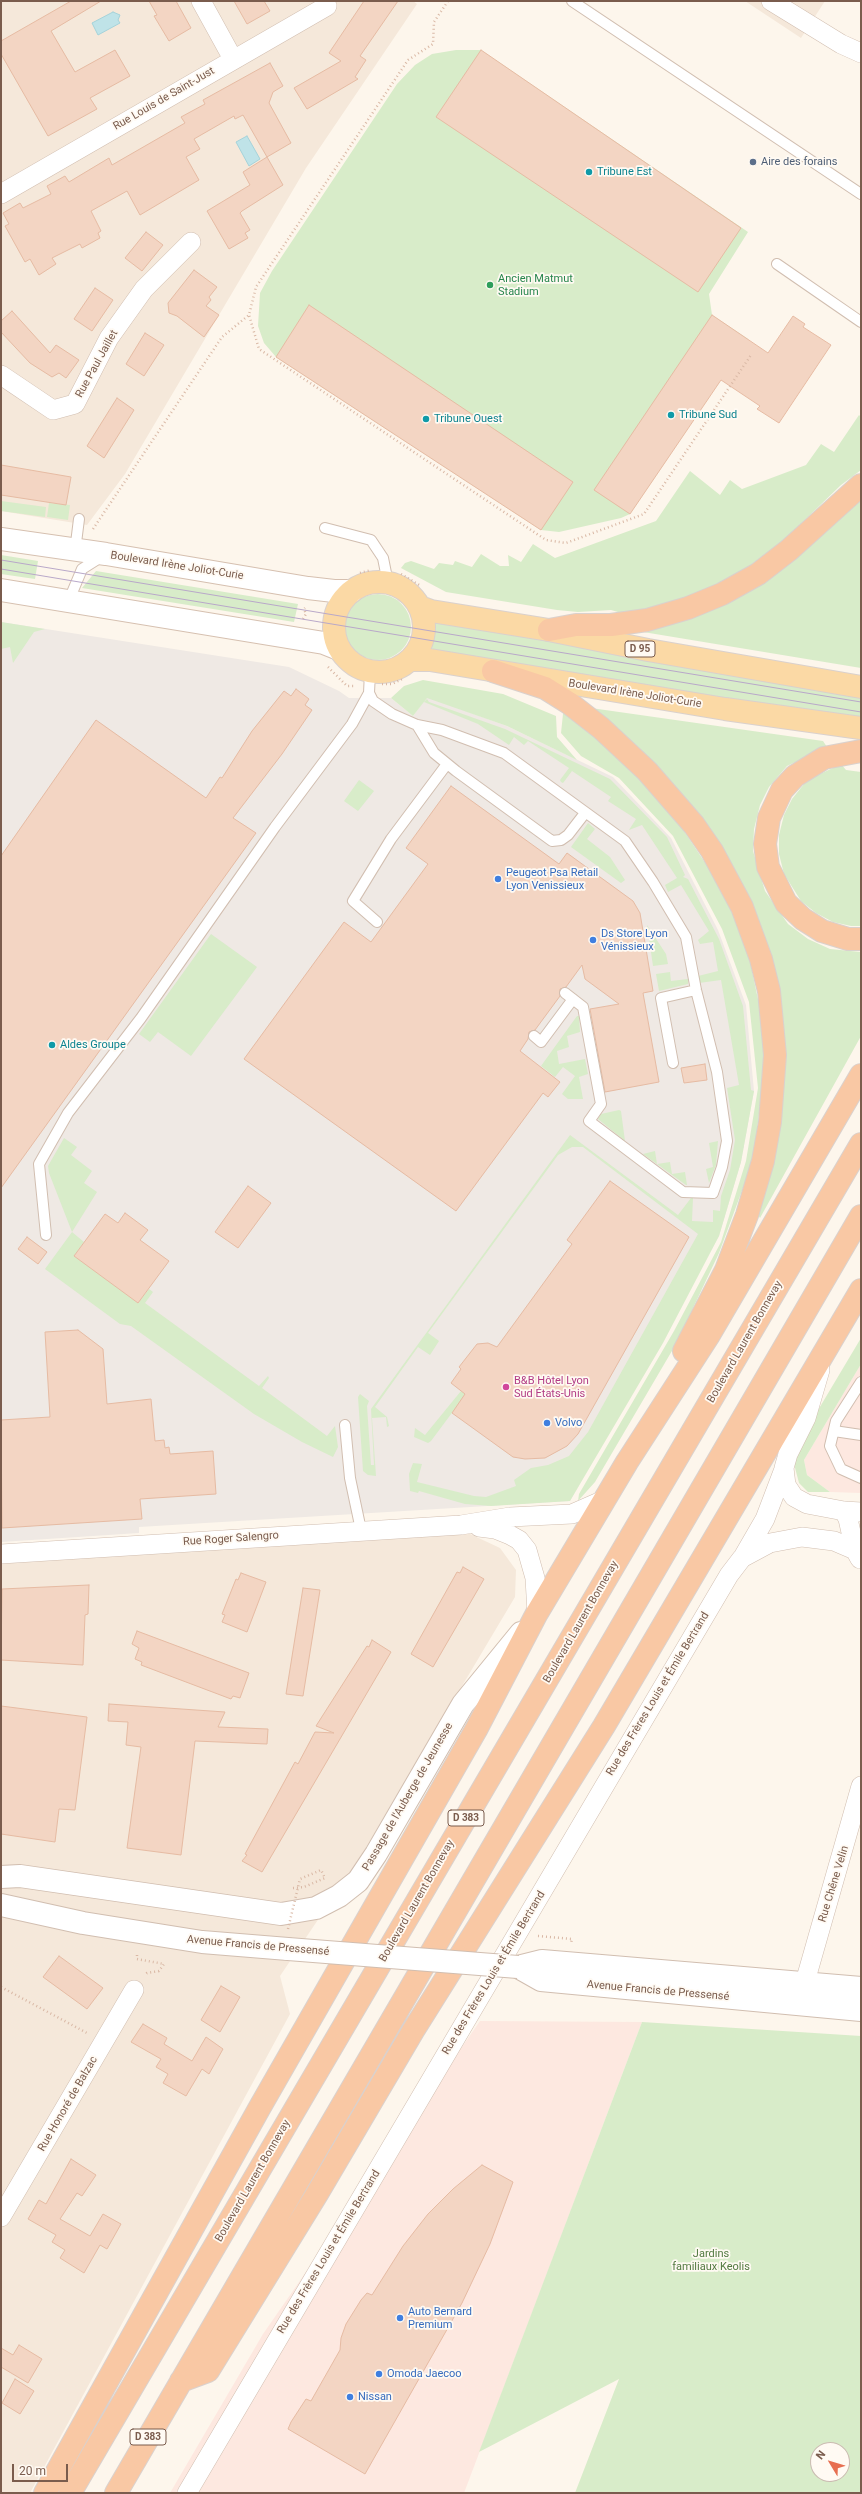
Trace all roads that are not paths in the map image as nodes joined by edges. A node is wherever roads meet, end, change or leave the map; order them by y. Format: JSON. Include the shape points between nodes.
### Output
{"nodes":[{"id":1,"x":200,"y":1,"type":"edge"},
{"id":2,"x":572,"y":1,"type":"edge"},
{"id":3,"x":771,"y":1,"type":"edge"},
{"id":4,"x":327,"y":6,"type":"dead end"},
{"id":5,"x":861,"y":53,"type":"edge"},
{"id":6,"x":233,"y":59,"type":"junction"},
{"id":7,"x":1,"y":194,"type":"edge"},
{"id":8,"x":861,"y":194,"type":"edge"},
{"id":9,"x":191,"y":242,"type":"dead end"},
{"id":10,"x":777,"y":264,"type":"dead end"},
{"id":11,"x":861,"y":322,"type":"edge"},
{"id":12,"x":1,"y":375,"type":"edge"},
{"id":13,"x":861,"y":485,"type":"edge"},
{"id":14,"x":79,"y":520,"type":"dead end"},
{"id":15,"x":325,"y":528,"type":"dead end"},
{"id":16,"x":1,"y":539,"type":"edge"},
{"id":17,"x":75,"y":550,"type":"junction"},
{"id":18,"x":106,"y":554,"type":"junction"},
{"id":19,"x":388,"y":583,"type":"junction"},
{"id":20,"x":1,"y":590,"type":"edge"},
{"id":21,"x":352,"y":591,"type":"junction"},
{"id":22,"x":69,"y":600,"type":"junction"},
{"id":23,"x":420,"y":607,"type":"junction"},
{"id":24,"x":549,"y":630,"type":"junction"},
{"id":25,"x":339,"y":649,"type":"junction"},
{"id":26,"x":410,"y":660,"type":"junction"},
{"id":27,"x":493,"y":671,"type":"junction"},
{"id":28,"x":370,"y":682,"type":"junction"},
{"id":29,"x":861,"y":687,"type":"edge"},
{"id":30,"x":417,"y":725,"type":"junction"},
{"id":31,"x":861,"y":728,"type":"edge"},
{"id":32,"x":861,"y":751,"type":"edge"},
{"id":33,"x":447,"y":764,"type":"junction"},
{"id":34,"x":585,"y":813,"type":"junction"},
{"id":35,"x":377,"y":922,"type":"dead end"},
{"id":36,"x":861,"y":939,"type":"edge"},
{"id":37,"x":696,"y":990,"type":"junction"},
{"id":38,"x":534,"y":1036,"type":"dead end"},
{"id":39,"x":673,"y":1063,"type":"dead end"},
{"id":40,"x":861,"y":1075,"type":"edge"},
{"id":41,"x":861,"y":1144,"type":"edge"},
{"id":42,"x":861,"y":1216,"type":"edge"},
{"id":43,"x":46,"y":1235,"type":"dead end"},
{"id":44,"x":861,"y":1290,"type":"edge"},
{"id":45,"x":861,"y":1298,"type":"edge"},
{"id":46,"x":846,"y":1314,"type":"junction"},
{"id":47,"x":825,"y":1351,"type":"junction"},
{"id":48,"x":861,"y":1382,"type":"edge"},
{"id":49,"x":345,"y":1425,"type":"dead end"},
{"id":50,"x":834,"y":1431,"type":"junction"},
{"id":51,"x":861,"y":1435,"type":"edge"},
{"id":52,"x":639,"y":1442,"type":"junction"},
{"id":53,"x":784,"y":1468,"type":"junction"},
{"id":54,"x":861,"y":1478,"type":"edge"},
{"id":55,"x":604,"y":1500,"type":"junction"},
{"id":56,"x":853,"y":1511,"type":"edge"},
{"id":57,"x":461,"y":1525,"type":"junction"},
{"id":58,"x":361,"y":1530,"type":"junction"},
{"id":59,"x":1,"y":1554,"type":"edge"},
{"id":60,"x":858,"y":1555,"type":"edge"},
{"id":61,"x":742,"y":1558,"type":"junction"},
{"id":62,"x":537,"y":1613,"type":"junction"},
{"id":63,"x":861,"y":1786,"type":"edge"},
{"id":64,"x":1,"y":1877,"type":"edge"},
{"id":65,"x":1,"y":1905,"type":"edge"},
{"id":66,"x":518,"y":1967,"type":"junction"},
{"id":67,"x":805,"y":1982,"type":"junction"},
{"id":68,"x":861,"y":1988,"type":"edge"},
{"id":69,"x":134,"y":1990,"type":"road end"},
{"id":70,"x":802,"y":2004,"type":"junction"},
{"id":71,"x":861,"y":2010,"type":"edge"},
{"id":72,"x":1,"y":2217,"type":"edge"},
{"id":73,"x":181,"y":2381,"type":"junction"},
{"id":74,"x":44,"y":2493,"type":"edge"},
{"id":75,"x":70,"y":2493,"type":"edge"},
{"id":76,"x":116,"y":2493,"type":"edge"},
{"id":77,"x":187,"y":2493,"type":"edge"}],
"edges":[{"from":1,"to":6,"type":"street"},
{"from":2,"to":8,"type":"lane"},
{"from":3,"to":5,"type":"street","via":[[841,44]]},
{"from":4,"to":6,"type":"street","name":"Rue Louis de Saint-Just"},
{"from":6,"to":7,"type":"street","name":"Rue Louis de Saint-Just"},
{"from":9,"to":12,"type":"street","name":"Rue Paul Jaillet","via":[[144,289],[109,338],[75,404],[53,410]]},
{"from":10,"to":11,"type":"lane"},
{"from":13,"to":24,"type":"highway","via":[[789,550],[758,574],[722,594],[688,608],[647,620],[611,626],[576,625]]},
{"from":14,"to":17,"type":"lane"},
{"from":15,"to":19,"type":"lane","via":[[371,540],[383,558]]},
{"from":16,"to":17,"type":"street","name":"Boulevard Irène Joliot-Curie"},
{"from":17,"to":18,"type":"street","name":"Boulevard Irène Joliot-Curie"},
{"from":18,"to":21,"type":"street","name":"Boulevard Irène Joliot-Curie","via":[[308,588]]},
{"from":18,"to":22,"type":"lane","via":[[82,570]]},
{"from":19,"to":21,"type":"main road","via":[[369,583]]},
{"from":19,"to":23,"type":"main road","via":[[412,596]]},
{"from":20,"to":22,"type":"street"},
{"from":21,"to":25,"type":"main road","via":[[336,614],[334,632]]},
{"from":22,"to":25,"type":"street","via":[[324,643]]},
{"from":23,"to":24,"type":"main road","number":"D 95","via":[[431,611]]},
{"from":23,"to":26,"type":"main road","via":[[424,618],[423,639]]},
{"from":24,"to":29,"type":"main road","number":"D 95"},
{"from":25,"to":28,"type":"main road"},
{"from":26,"to":27,"type":"main road","name":"Boulevard Irène Joliot-Curie","via":[[430,660]]},
{"from":26,"to":28,"type":"main road"},
{"from":27,"to":31,"type":"main road","name":"Boulevard Irène Joliot-Curie"},
{"from":27,"to":52,"type":"highway","via":[[545,688],[574,706],[623,747],[671,796],[712,851],[742,906],[769,991],[775,1055],[771,1115],[763,1161],[747,1215],[726,1270]]},
{"from":28,"to":30,"type":"lane","via":[[373,701],[392,714]]},
{"from":28,"to":43,"type":"lane","via":[[352,724],[275,827],[141,1018],[68,1113],[39,1164]]},
{"from":30,"to":33,"type":"lane","via":[[434,753]]},
{"from":30,"to":34,"type":"lane","via":[[442,730],[504,753]]},
{"from":32,"to":36,"type":"highway","via":[[824,758],[795,776],[782,790],[769,818],[765,844],[768,867],[786,903],[802,920],[840,937]]},
{"from":33,"to":34,"type":"lane","via":[[552,841],[561,840],[568,835]]},
{"from":33,"to":35,"type":"lane","via":[[392,840],[353,901]]},
{"from":34,"to":37,"type":"lane","via":[[625,841],[653,882],[686,937]]},
{"from":37,"to":38,"type":"lane","via":[[717,1072],[726,1141],[722,1167],[713,1193],[683,1192],[589,1121],[601,1104],[583,1007],[569,996],[541,1042]]},
{"from":37,"to":39,"type":"lane","via":[[661,998]]},
{"from":40,"to":52,"type":"highway","via":[[709,1335]]},
{"from":41,"to":75,"type":"highway","name":"Boulevard Laurent Bonnevay","number":"D 383"},
{"from":42,"to":73,"type":"highway","number":"D 383"},
{"from":44,"to":46,"type":"highway"},
{"from":45,"to":46,"type":"highway"},
{"from":46,"to":47,"type":"highway"},
{"from":47,"to":53,"type":"street","via":[[806,1418],[793,1440]]},
{"from":47,"to":73,"type":"highway","via":[[604,1726],[417,2024],[208,2371]]},
{"from":48,"to":50,"type":"lane","via":[[836,1421]]},
{"from":49,"to":58,"type":"lane","via":[[350,1478]]},
{"from":50,"to":51,"type":"lane"},
{"from":50,"to":54,"type":"lane","via":[[830,1446],[841,1469]]},
{"from":52,"to":55,"type":"highway"},
{"from":53,"to":56,"type":"street","via":[[786,1485],[794,1497],[807,1504]]},
{"from":53,"to":61,"type":"street","via":[[766,1519]]},
{"from":55,"to":57,"type":"street","name":"Rue Roger Salengro","via":[[572,1514],[510,1517]]},
{"from":55,"to":62,"type":"highway"},
{"from":56,"to":60,"type":"street","via":[[848,1519]]},
{"from":57,"to":58,"type":"street","name":"Rue Roger Salengro"},
{"from":57,"to":62,"type":"street","name":"Rue Roger Salengro","via":[[495,1529],[519,1540],[531,1560]]},
{"from":58,"to":59,"type":"street","name":"Rue Roger Salengro"},
{"from":60,"to":61,"type":"street","name":"Rue des Frères Louis et Émile Bertrand","via":[[834,1542],[802,1537],[770,1543]]},
{"from":61,"to":77,"type":"street","name":"Rue des Frères Louis et Émile Bertrand","via":[[725,1582]]},
{"from":62,"to":64,"type":"street","name":"Passage de l'Auberge de Jeunesse","via":[[462,1704],[358,1881],[339,1896],[316,1908],[281,1914],[20,1876]]},
{"from":62,"to":74,"type":"highway","via":[[476,1728]]},
{"from":63,"to":67,"type":"street","name":"Rue Chêne Velin"},
{"from":65,"to":66,"type":"street","name":"Avenue Francis de Pressensé","bridge":true,"via":[[83,1923],[194,1941],[288,1939]]},
{"from":66,"to":67,"type":"street","name":"Avenue Francis de Pressensé","via":[[542,1961]]},
{"from":66,"to":70,"type":"street","name":"Avenue Francis de Pressensé","via":[[541,1980]]},
{"from":67,"to":68,"type":"street","name":"Avenue Francis de Pressensé"},
{"from":67,"to":70,"type":"street"},
{"from":69,"to":72,"type":"street","name":"Rue Honoré de Balzac"},
{"from":70,"to":71,"type":"street","name":"Avenue Francis de Pressensé"},
{"from":73,"to":76,"type":"highway","number":"D 383"}]}
